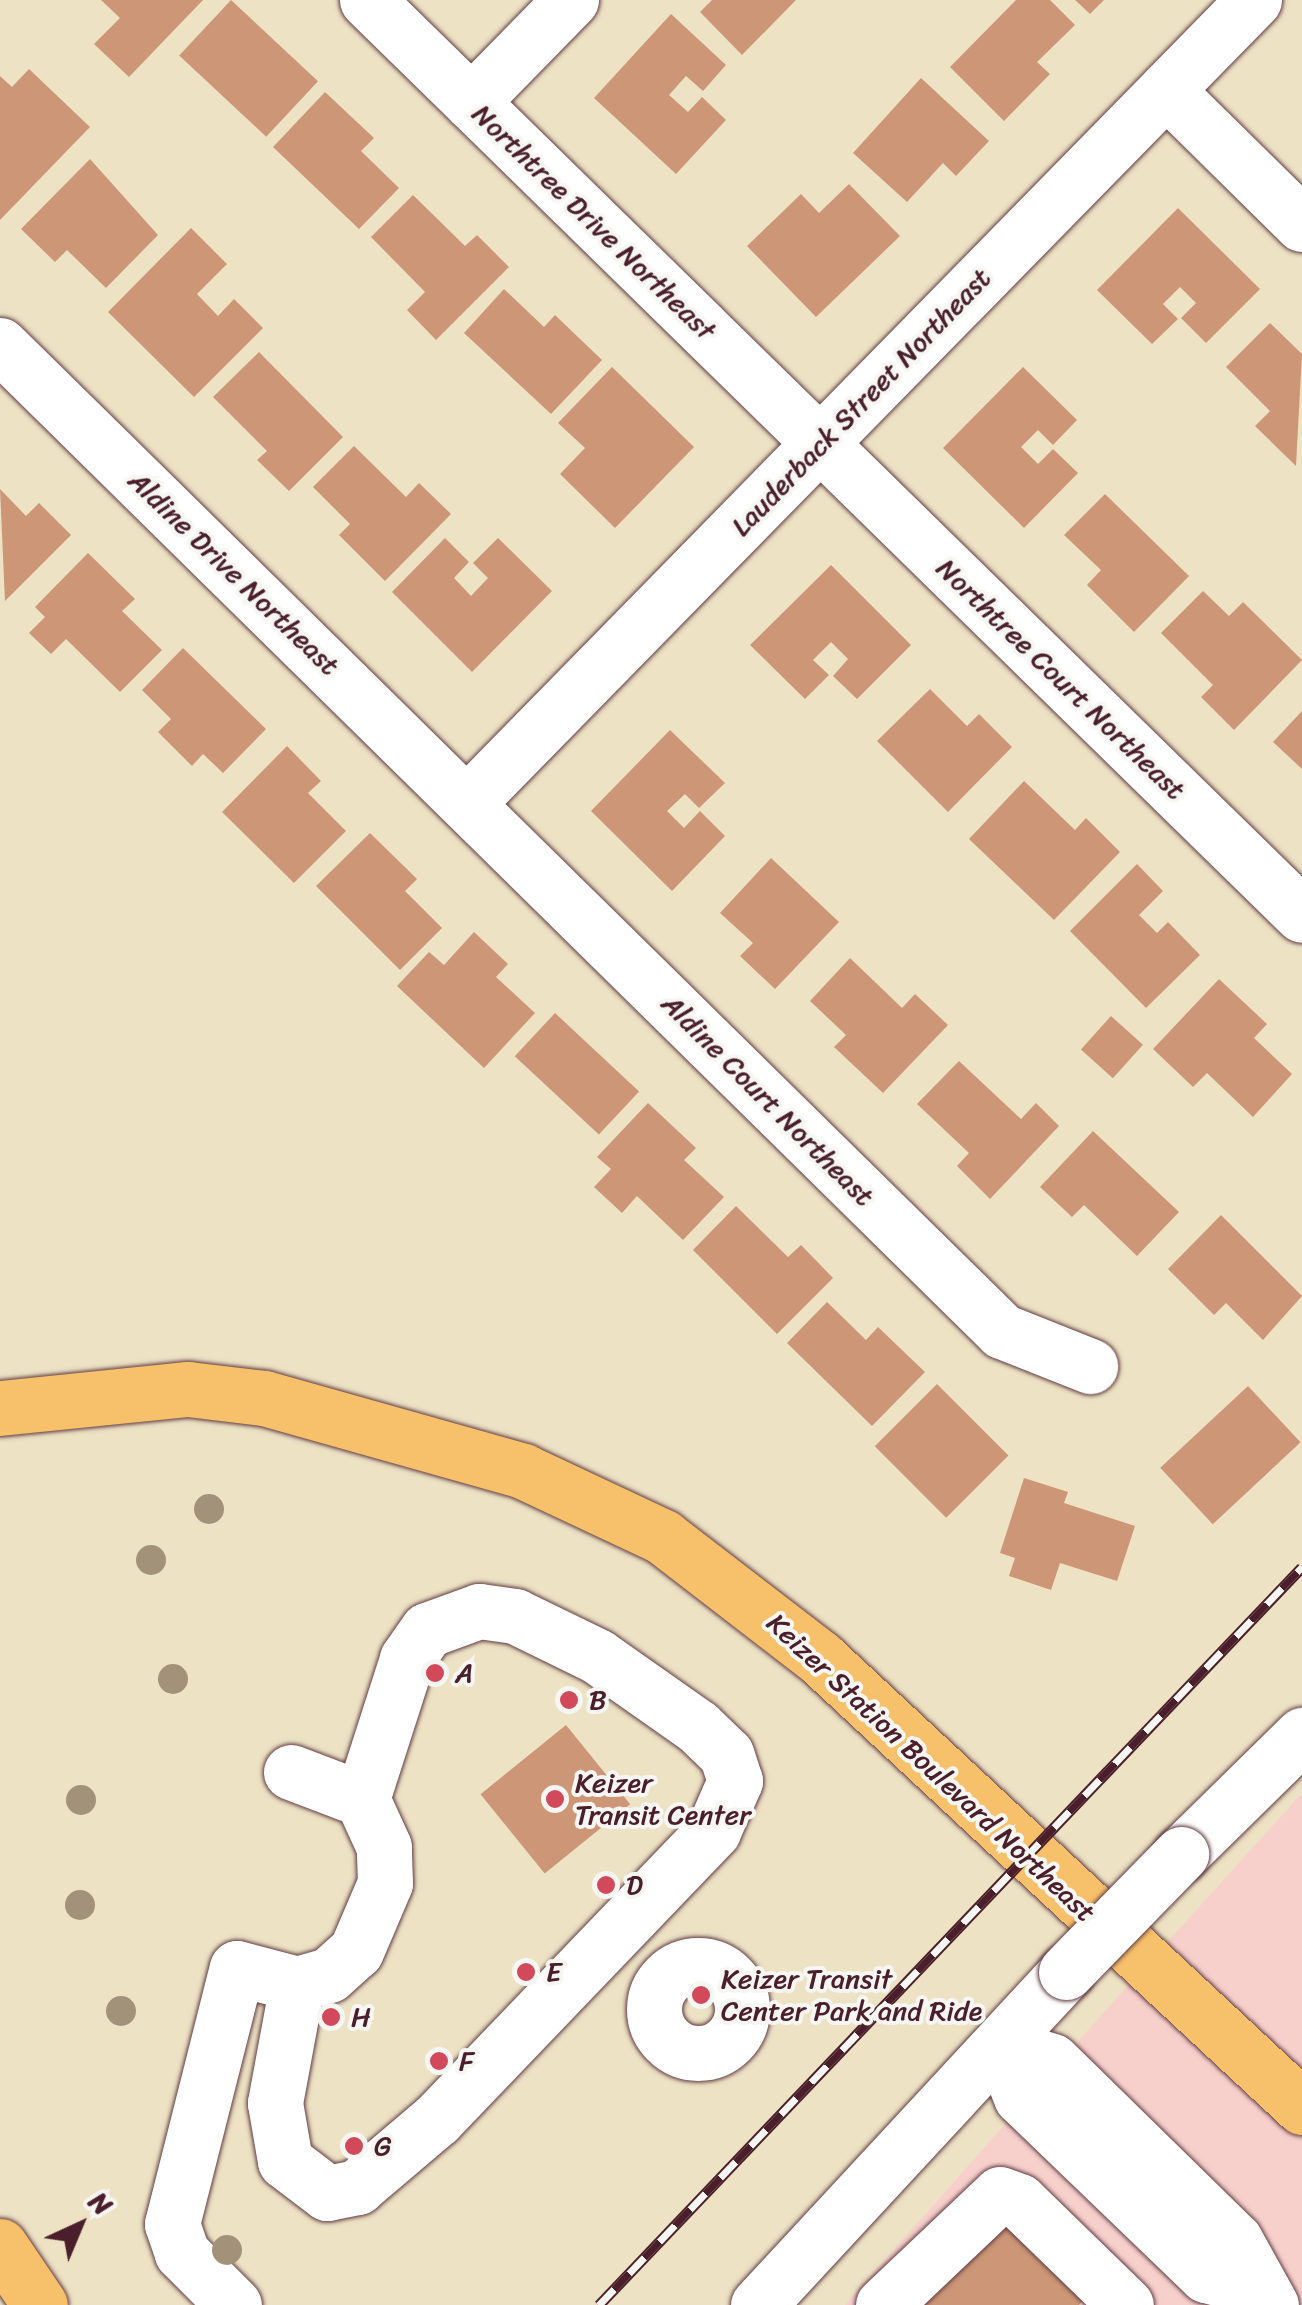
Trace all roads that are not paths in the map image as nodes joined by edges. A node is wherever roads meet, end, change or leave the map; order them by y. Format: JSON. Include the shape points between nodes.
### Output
{"nodes":[{"id":1,"x":367,"y":0,"type":"edge"},
{"id":2,"x":571,"y":0,"type":"edge"},
{"id":3,"x":1254,"y":0,"type":"edge"},
{"id":4,"x":1166,"y":90,"type":"junction"},
{"id":5,"x":471,"y":102,"type":"junction"},
{"id":6,"x":1302,"y":224,"type":"edge"},
{"id":7,"x":0,"y":345,"type":"edge"},
{"id":8,"x":820,"y":444,"type":"junction"},
{"id":9,"x":468,"y":802,"type":"junction"},
{"id":10,"x":1302,"y":915,"type":"edge"},
{"id":11,"x":1090,"y":1366,"type":"dead end"},
{"id":12,"x":0,"y":1408,"type":"edge"},
{"id":13,"x":1302,"y":1735,"type":"edge"},
{"id":14,"x":291,"y":1772,"type":"dead end"},
{"id":15,"x":362,"y":1798,"type":"junction"},
{"id":16,"x":297,"y":1984,"type":"junction"},
{"id":17,"x":1000,"y":2045,"type":"junction"},
{"id":18,"x":1302,"y":2108,"type":"edge"},
{"id":19,"x":0,"y":2246,"type":"edge"},
{"id":20,"x":1262,"y":2296,"type":"edge"},
{"id":21,"x":40,"y":2305,"type":"edge"},
{"id":22,"x":234,"y":2305,"type":"edge"},
{"id":23,"x":758,"y":2305,"type":"edge"},
{"id":24,"x":883,"y":2305,"type":"edge"},
{"id":25,"x":1126,"y":2305,"type":"edge"}],
"edges":[{"from":1,"to":5,"type":"street","name":"Northtree Drive Northeast"},
{"from":2,"to":5,"type":"street"},
{"from":3,"to":4,"type":"street","name":"Lauderback Street Northeast"},
{"from":4,"to":6,"type":"street"},
{"from":4,"to":8,"type":"street","name":"Lauderback Street Northeast"},
{"from":5,"to":8,"type":"street","name":"Northtree Drive Northeast"},
{"from":7,"to":9,"type":"street","name":"Aldine Drive Northeast"},
{"from":8,"to":9,"type":"street","name":"Lauderback Street Northeast"},
{"from":8,"to":10,"type":"street","name":"Northtree Court Northeast"},
{"from":9,"to":11,"type":"street","name":"Aldine Court Northeast","via":[[1002,1331]]},
{"from":12,"to":18,"type":"main road","name":"Keizer Station Boulevard Northeast","via":[[188,1389],[264,1398],[523,1472],[664,1536],[820,1658]]},
{"from":13,"to":17,"type":"street","bridge":true},
{"from":14,"to":15,"type":"street"},
{"from":15,"to":16,"type":"street","via":[[384,1847],[375,1919],[329,1975]]},
{"from":15,"to":16,"type":"street","via":[[407,1659],[427,1630],[479,1611],[515,1616],[597,1656],[698,1727],[726,1754],[735,1781],[713,1830],[437,2120],[357,2187],[327,2193],[284,2162],[275,2103]]},
{"from":16,"to":22,"type":"street","via":[[237,1968],[174,2194],[182,2253]]},
{"from":17,"to":20,"type":"street","via":[[1052,2060],[1235,2240]]},
{"from":17,"to":23,"type":"street"},
{"from":19,"to":21,"type":"main road"},
{"from":24,"to":25,"type":"street","via":[[1000,2194],[1018,2201]]}]}
